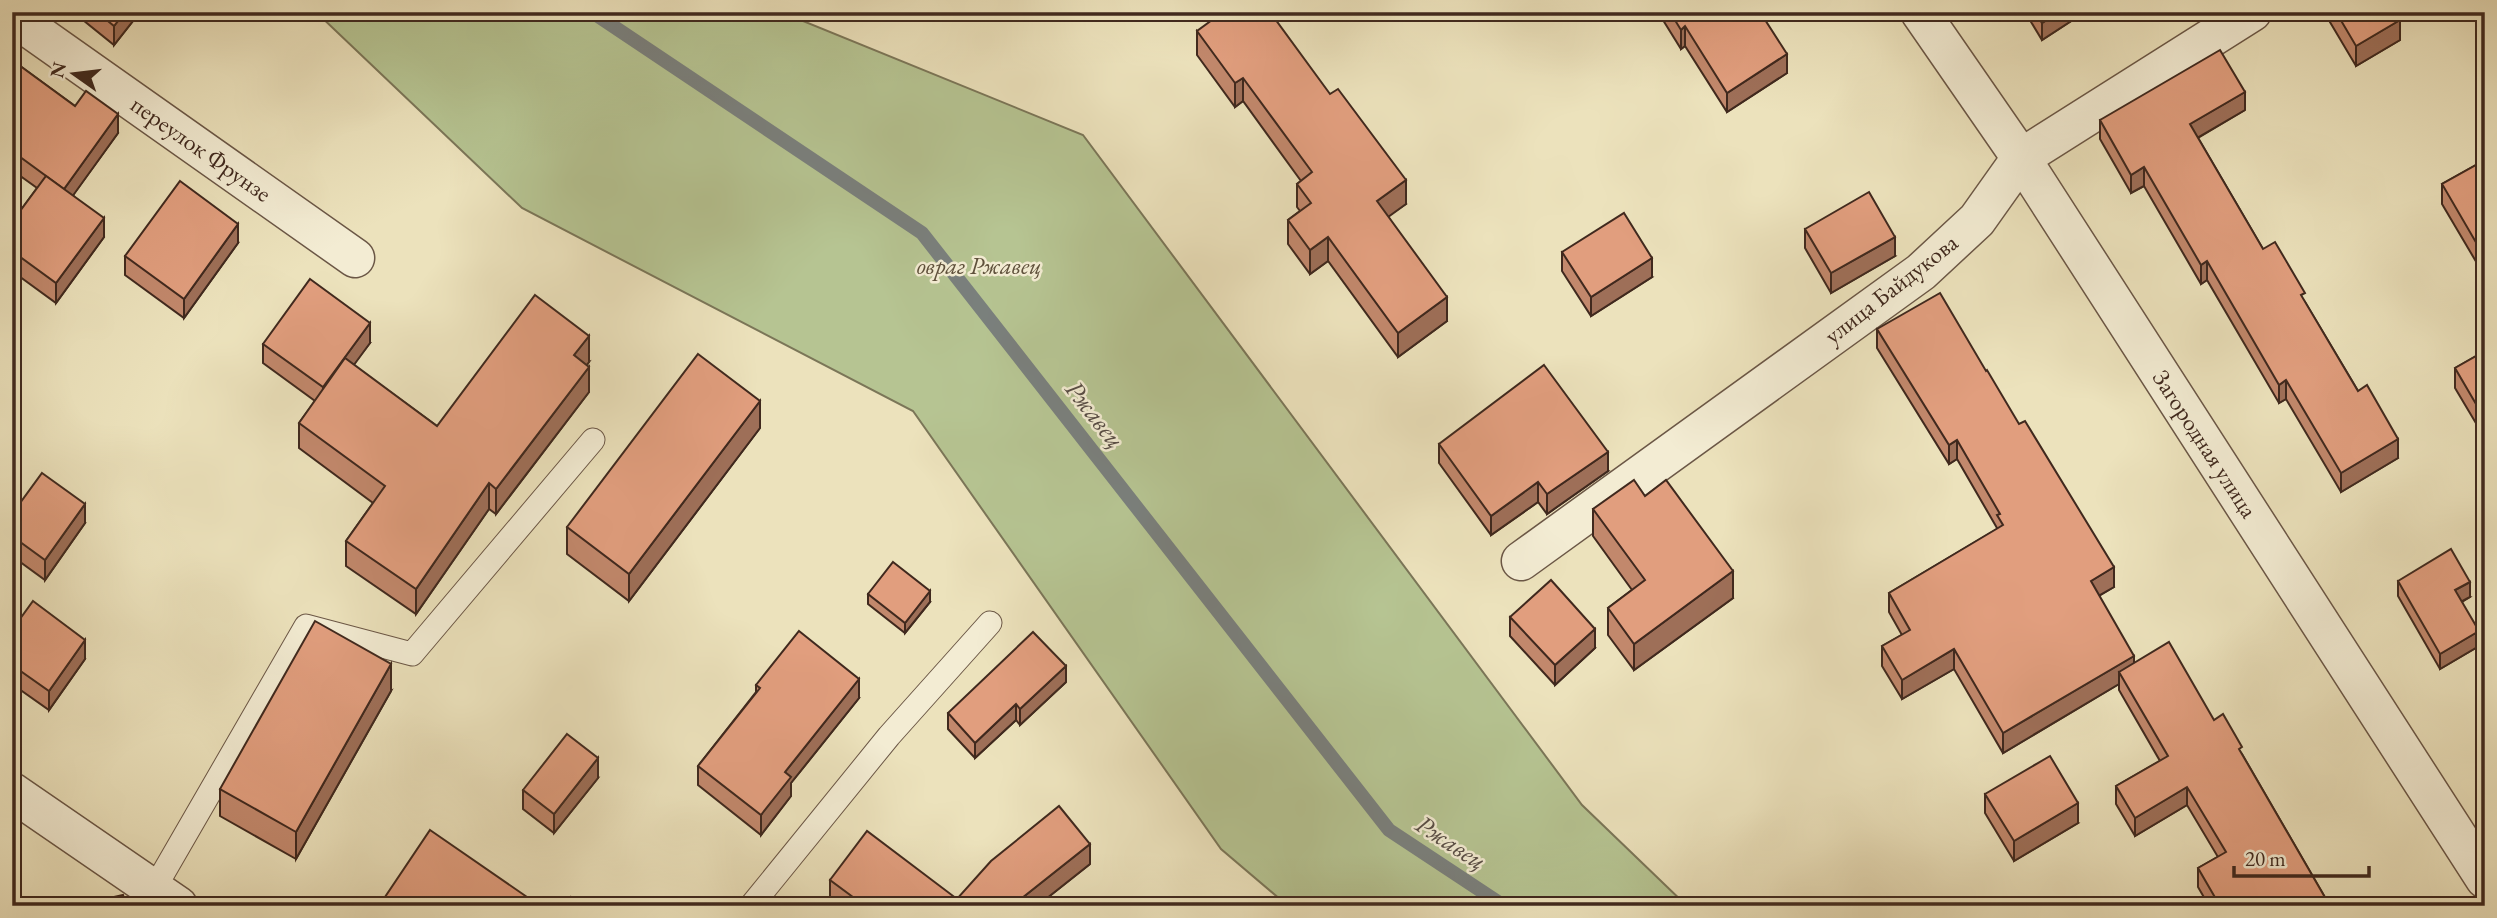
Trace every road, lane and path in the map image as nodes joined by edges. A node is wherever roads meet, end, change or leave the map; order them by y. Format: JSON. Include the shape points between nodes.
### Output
{"nodes":[{"id":1,"x":1920,"y":12,"type":"edge"},
{"id":2,"x":2252,"y":12,"type":"edge"},
{"id":3,"x":12,"y":16,"type":"edge"},
{"id":4,"x":2021,"y":158,"type":"junction"},
{"id":5,"x":355,"y":258,"type":"dead end"},
{"id":6,"x":593,"y":440,"type":"dead end"},
{"id":7,"x":1521,"y":561,"type":"dead end"},
{"id":8,"x":990,"y":623,"type":"dead end"},
{"id":9,"x":12,"y":792,"type":"edge"},
{"id":10,"x":2485,"y":879,"type":"edge"},
{"id":11,"x":166,"y":898,"type":"edge"},
{"id":12,"x":751,"y":906,"type":"edge"}],
"edges":[{"from":1,"to":4,"type":"street","name":"Загородная улица"},
{"from":2,"to":4,"type":"street","name":"улица Байдукова"},
{"from":3,"to":5,"type":"street","name":"переулок Фрунзе"},
{"from":4,"to":7,"type":"street","name":"улица Байдукова","via":[[1977,220],[1921,272]]},
{"from":4,"to":10,"type":"street","name":"Загородная улица"},
{"from":6,"to":11,"type":"lane","via":[[412,654],[306,626]]},
{"from":8,"to":12,"type":"lane","via":[[889,736]]},
{"from":9,"to":11,"type":"street"}]}
